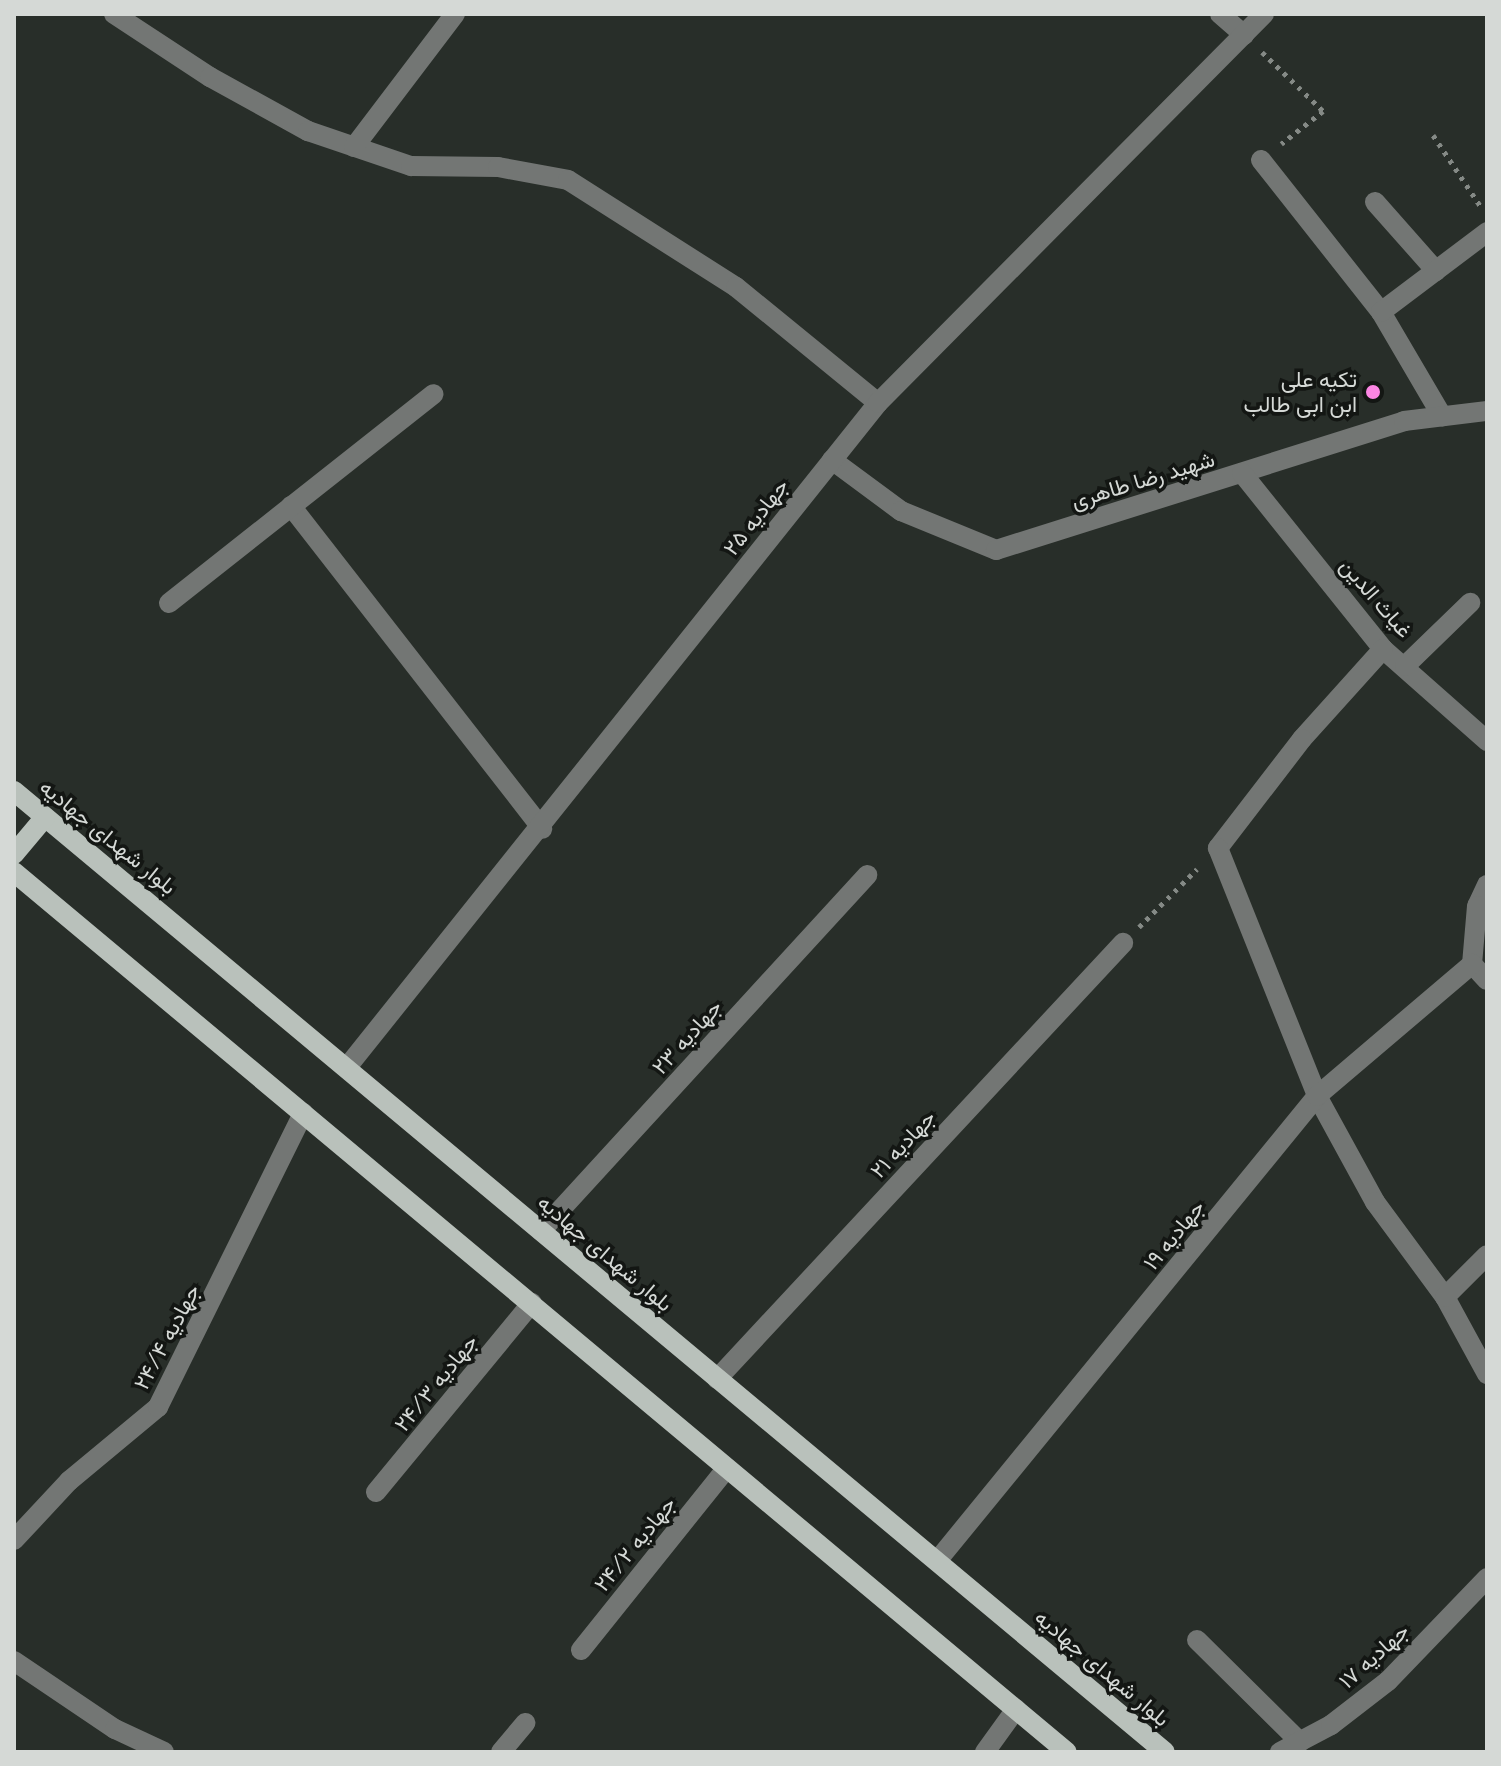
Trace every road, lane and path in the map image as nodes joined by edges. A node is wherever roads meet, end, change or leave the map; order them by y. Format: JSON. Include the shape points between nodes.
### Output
{"nodes":[{"id":1,"x":114,"y":14,"type":"edge"},
{"id":2,"x":455,"y":14,"type":"edge"},
{"id":3,"x":1220,"y":14,"type":"edge"},
{"id":4,"x":1264,"y":14,"type":"edge"},
{"id":5,"x":1244,"y":35,"type":"junction"},
{"id":6,"x":1433,"y":135,"type":"dead end"},
{"id":7,"x":354,"y":147,"type":"junction"},
{"id":8,"x":1261,"y":160,"type":"joint"},
{"id":9,"x":1375,"y":202,"type":"dead end"},
{"id":10,"x":1487,"y":215,"type":"edge"},
{"id":11,"x":1487,"y":232,"type":"edge"},
{"id":12,"x":1436,"y":271,"type":"junction"},
{"id":13,"x":1381,"y":312,"type":"junction"},
{"id":14,"x":434,"y":394,"type":"dead end"},
{"id":15,"x":878,"y":403,"type":"junction"},
{"id":16,"x":1487,"y":411,"type":"edge"},
{"id":17,"x":1442,"y":416,"type":"junction"},
{"id":18,"x":832,"y":460,"type":"junction"},
{"id":19,"x":1242,"y":473,"type":"junction"},
{"id":20,"x":291,"y":506,"type":"junction"},
{"id":21,"x":169,"y":603,"type":"dead end"},
{"id":22,"x":1470,"y":603,"type":"dead end"},
{"id":23,"x":1383,"y":649,"type":"junction"},
{"id":24,"x":1405,"y":666,"type":"junction"},
{"id":25,"x":1487,"y":741,"type":"edge"},
{"id":26,"x":14,"y":791,"type":"edge"},
{"id":27,"x":45,"y":817,"type":"junction"},
{"id":28,"x":542,"y":829,"type":"junction"},
{"id":29,"x":1218,"y":848,"type":"junction"},
{"id":30,"x":14,"y":854,"type":"edge"},
{"id":31,"x":14,"y":872,"type":"edge"},
{"id":32,"x":867,"y":875,"type":"dead end"},
{"id":33,"x":1487,"y":885,"type":"edge"},
{"id":34,"x":1123,"y":943,"type":"joint"},
{"id":35,"x":1472,"y":964,"type":"junction"},
{"id":36,"x":1487,"y":980,"type":"edge"},
{"id":37,"x":348,"y":1066,"type":"junction"},
{"id":38,"x":1317,"y":1096,"type":"junction"},
{"id":39,"x":303,"y":1113,"type":"junction"},
{"id":40,"x":541,"y":1231,"type":"junction"},
{"id":41,"x":1487,"y":1255,"type":"edge"},
{"id":42,"x":1445,"y":1297,"type":"junction"},
{"id":43,"x":532,"y":1303,"type":"junction"},
{"id":44,"x":1487,"y":1374,"type":"edge"},
{"id":45,"x":717,"y":1379,"type":"junction"},
{"id":46,"x":727,"y":1468,"type":"junction"},
{"id":47,"x":376,"y":1492,"type":"dead end"},
{"id":48,"x":14,"y":1540,"type":"edge"},
{"id":49,"x":937,"y":1561,"type":"junction"},
{"id":50,"x":1487,"y":1578,"type":"edge"},
{"id":51,"x":1197,"y":1640,"type":"dead end"},
{"id":52,"x":581,"y":1650,"type":"dead end"},
{"id":53,"x":14,"y":1661,"type":"edge"},
{"id":54,"x":1016,"y":1709,"type":"junction"},
{"id":55,"x":525,"y":1723,"type":"dead end"},
{"id":56,"x":1300,"y":1742,"type":"junction"},
{"id":57,"x":164,"y":1752,"type":"edge"},
{"id":58,"x":501,"y":1752,"type":"edge"},
{"id":59,"x":985,"y":1752,"type":"edge"},
{"id":60,"x":1067,"y":1752,"type":"edge"},
{"id":61,"x":1165,"y":1752,"type":"edge"},
{"id":62,"x":1280,"y":1752,"type":"edge"}],
"edges":[{"from":1,"to":7,"type":"street","via":[[224,85],[308,131]]},
{"from":2,"to":7,"type":"street"},
{"from":3,"to":5,"type":"street"},
{"from":4,"to":5,"type":"street","name":"جهادیه ۲۵"},
{"from":5,"to":8,"type":"path","via":[[1323,111]]},
{"from":5,"to":15,"type":"street","name":"جهادیه ۲۵"},
{"from":6,"to":10,"type":"path"},
{"from":7,"to":15,"type":"street","via":[[411,166],[498,167],[568,180],[736,287]]},
{"from":8,"to":13,"type":"street"},
{"from":9,"to":12,"type":"street"},
{"from":11,"to":12,"type":"street"},
{"from":12,"to":13,"type":"street"},
{"from":13,"to":17,"type":"street"},
{"from":14,"to":20,"type":"street"},
{"from":15,"to":18,"type":"street","name":"جهادیه ۲۵"},
{"from":16,"to":17,"type":"street","name":"شهید رضا طاهری"},
{"from":17,"to":19,"type":"street","name":"شهید رضا طاهری","via":[[1404,421]]},
{"from":18,"to":19,"type":"street","name":"شهید رضا طاهری","via":[[901,511],[996,550]]},
{"from":18,"to":28,"type":"street","name":"جهادیه ۲۵"},
{"from":19,"to":23,"type":"street","name":"غیاث الدین"},
{"from":20,"to":21,"type":"street"},
{"from":20,"to":28,"type":"street"},
{"from":22,"to":24,"type":"street"},
{"from":23,"to":24,"type":"street","name":"غیاث الدین"},
{"from":23,"to":29,"type":"street","via":[[1302,739]]},
{"from":24,"to":25,"type":"street","name":"غیاث الدین"},
{"from":26,"to":27,"type":"main road","name":"بلوار شهدای جهادیه"},
{"from":27,"to":30,"type":"main road"},
{"from":27,"to":37,"type":"main road","name":"بلوار شهدای جهادیه"},
{"from":28,"to":37,"type":"street","name":"جهادیه ۲۵"},
{"from":29,"to":34,"type":"path"},
{"from":29,"to":38,"type":"street"},
{"from":31,"to":39,"type":"main road"},
{"from":32,"to":40,"type":"street","name":"جهادیه ۲۳"},
{"from":33,"to":35,"type":"street","via":[[1477,906]]},
{"from":34,"to":45,"type":"street","name":"جهادیه ۲۱"},
{"from":35,"to":36,"type":"street"},
{"from":35,"to":38,"type":"street","name":"جهادیه ۱۹"},
{"from":37,"to":40,"type":"main road","name":"بلوار شهدای جهادیه"},
{"from":38,"to":42,"type":"street","via":[[1375,1202]]},
{"from":38,"to":49,"type":"street","name":"جهادیه ۱۹"},
{"from":39,"to":43,"type":"main road"},
{"from":39,"to":48,"type":"street","name":"جهادیه ۲۴/۴","via":[[158,1407],[69,1481]]},
{"from":40,"to":45,"type":"main road","name":"بلوار شهدای جهادیه"},
{"from":41,"to":42,"type":"street"},
{"from":42,"to":44,"type":"street"},
{"from":43,"to":46,"type":"main road"},
{"from":43,"to":47,"type":"street","name":"جهادیه ۲۴/۳"},
{"from":45,"to":49,"type":"main road","name":"بلوار شهدای جهادیه"},
{"from":46,"to":52,"type":"street","name":"جهادیه ۲۴/۲"},
{"from":46,"to":54,"type":"main road"},
{"from":49,"to":61,"type":"main road","name":"بلوار شهدای جهادیه"},
{"from":50,"to":56,"type":"street","name":"جهادیه ۱۷","via":[[1388,1681]]},
{"from":51,"to":56,"type":"street"},
{"from":53,"to":57,"type":"street","via":[[115,1729]]},
{"from":54,"to":59,"type":"street"},
{"from":54,"to":60,"type":"main road"},
{"from":55,"to":58,"type":"street"},
{"from":56,"to":62,"type":"street","name":"جهادیه ۱۷"}]}
